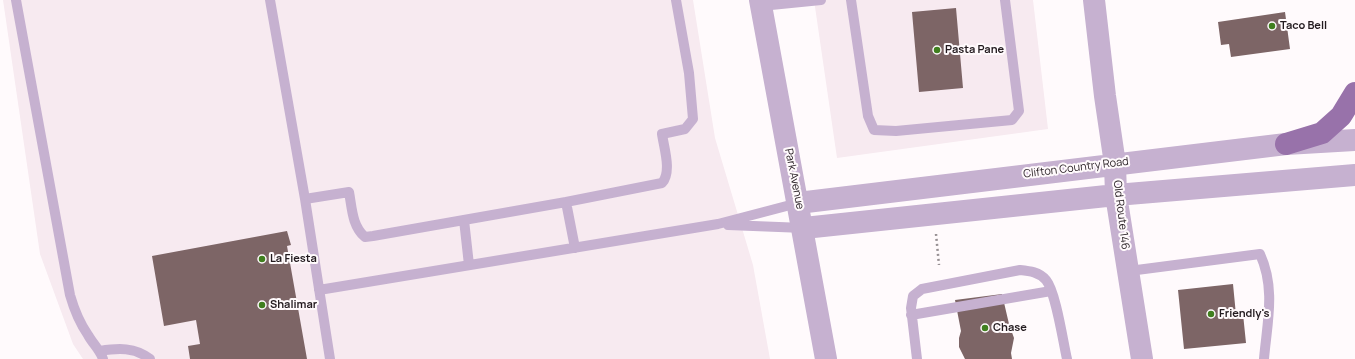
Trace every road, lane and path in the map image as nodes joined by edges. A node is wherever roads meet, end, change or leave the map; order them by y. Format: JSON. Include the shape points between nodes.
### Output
{"nodes":[{"id":1,"x":16,"y":0,"type":"edge"},
{"id":2,"x":270,"y":0,"type":"edge"},
{"id":3,"x":676,"y":0,"type":"edge"},
{"id":4,"x":821,"y":0,"type":"edge"},
{"id":5,"x":851,"y":0,"type":"edge"},
{"id":6,"x":1005,"y":0,"type":"edge"},
{"id":7,"x":1094,"y":0,"type":"edge"},
{"id":8,"x":761,"y":3,"type":"edge"},
{"id":9,"x":1355,"y":93,"type":"edge"},
{"id":10,"x":1355,"y":140,"type":"edge"},
{"id":11,"x":1286,"y":144,"type":"junction"},
{"id":12,"x":1115,"y":164,"type":"junction"},
{"id":13,"x":1355,"y":175,"type":"edge"},
{"id":14,"x":1116,"y":195,"type":"junction"},
{"id":15,"x":305,"y":199,"type":"junction"},
{"id":16,"x":566,"y":202,"type":"junction"},
{"id":17,"x":798,"y":203,"type":"junction"},
{"id":18,"x":464,"y":220,"type":"junction"},
{"id":19,"x":718,"y":224,"type":"junction"},
{"id":20,"x":804,"y":228,"type":"junction"},
{"id":21,"x":936,"y":231,"type":"dead end"},
{"id":22,"x":575,"y":248,"type":"junction"},
{"id":23,"x":469,"y":264,"type":"junction"},
{"id":24,"x":939,"y":265,"type":"dead end"},
{"id":25,"x":1128,"y":271,"type":"junction"},
{"id":26,"x":319,"y":290,"type":"junction"},
{"id":27,"x":1051,"y":292,"type":"junction"},
{"id":28,"x":912,"y":315,"type":"junction"},
{"id":29,"x":102,"y":355,"type":"edge"},
{"id":30,"x":150,"y":359,"type":"edge"},
{"id":31,"x":330,"y":359,"type":"edge"},
{"id":32,"x":826,"y":359,"type":"edge"},
{"id":33,"x":917,"y":359,"type":"edge"},
{"id":34,"x":1067,"y":359,"type":"edge"},
{"id":35,"x":1142,"y":359,"type":"edge"},
{"id":36,"x":1264,"y":359,"type":"edge"}],
"edges":[{"from":1,"to":29,"type":"lane","via":[[70,294],[77,317]]},
{"from":2,"to":15,"type":"lane"},
{"from":3,"to":16,"type":"lane","via":[[689,73],[693,119],[685,129],[662,134],[666,178],[654,186]]},
{"from":4,"to":8,"type":"lane"},
{"from":5,"to":6,"type":"lane","via":[[868,116],[874,130],[896,132],[1012,120],[1019,111]]},
{"from":7,"to":12,"type":"street","name":"Old Route 146"},
{"from":8,"to":17,"type":"street","name":"Park Avenue"},
{"from":9,"to":11,"type":"main road","via":[[1341,116],[1322,133]]},
{"from":10,"to":11,"type":"street","name":"Clifton Country Road"},
{"from":11,"to":12,"type":"street","name":"Clifton Country Road"},
{"from":12,"to":14,"type":"street","name":"Old Route 146"},
{"from":12,"to":17,"type":"street","name":"Clifton Country Road"},
{"from":13,"to":14,"type":"street"},
{"from":14,"to":20,"type":"street"},
{"from":14,"to":25,"type":"street","name":"Old Route 146"},
{"from":15,"to":18,"type":"lane","via":[[349,192],[355,223],[365,237]]},
{"from":15,"to":26,"type":"lane"},
{"from":16,"to":18,"type":"lane"},
{"from":16,"to":22,"type":"lane"},
{"from":17,"to":19,"type":"lane"},
{"from":17,"to":20,"type":"street","name":"Park Avenue"},
{"from":18,"to":23,"type":"lane"},
{"from":19,"to":20,"type":"lane"},
{"from":19,"to":22,"type":"lane"},
{"from":20,"to":32,"type":"street","name":"Park Avenue"},
{"from":21,"to":24,"type":"path"},
{"from":22,"to":23,"type":"lane"},
{"from":23,"to":26,"type":"lane"},
{"from":25,"to":35,"type":"street","name":"Old Route 146"},
{"from":25,"to":36,"type":"lane","via":[[1260,254],[1270,291]]},
{"from":26,"to":31,"type":"lane"},
{"from":27,"to":28,"type":"lane"},
{"from":27,"to":28,"type":"lane","via":[[1046,280],[1033,271],[1020,270],[922,289],[913,296]]},
{"from":27,"to":34,"type":"lane"},
{"from":28,"to":33,"type":"lane"},
{"from":29,"to":30,"type":"lane","via":[[127,349],[141,352]]}]}
